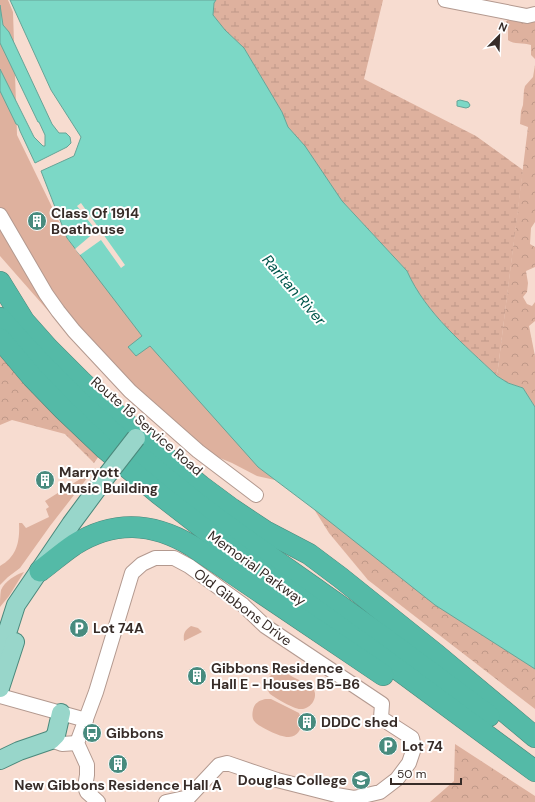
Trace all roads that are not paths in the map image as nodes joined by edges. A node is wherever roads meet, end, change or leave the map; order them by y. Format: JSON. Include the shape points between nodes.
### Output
{"nodes":[{"id":1,"x":447,"y":0,"type":"edge"},
{"id":2,"x":535,"y":14,"type":"edge"},
{"id":3,"x":0,"y":215,"type":"edge"},
{"id":4,"x":0,"y":281,"type":"edge"},
{"id":5,"x":0,"y":318,"type":"edge"},
{"id":6,"x":0,"y":340,"type":"edge"},
{"id":7,"x":0,"y":348,"type":"edge"},
{"id":8,"x":32,"y":377,"type":"junction"},
{"id":9,"x":138,"y":437,"type":"junction"},
{"id":10,"x":256,"y":495,"type":"dead end"},
{"id":11,"x":309,"y":554,"type":"junction"},
{"id":12,"x":40,"y":571,"type":"junction"},
{"id":13,"x":24,"y":595,"type":"junction"},
{"id":14,"x":0,"y":616,"type":"edge"},
{"id":15,"x":0,"y":655,"type":"edge"},
{"id":16,"x":0,"y":688,"type":"edge"},
{"id":17,"x":0,"y":696,"type":"edge"},
{"id":18,"x":61,"y":713,"type":"junction"},
{"id":19,"x":86,"y":720,"type":"junction"},
{"id":20,"x":535,"y":737,"type":"edge"},
{"id":21,"x":51,"y":740,"type":"junction"},
{"id":22,"x":78,"y":743,"type":"junction"},
{"id":23,"x":535,"y":749,"type":"edge"},
{"id":24,"x":0,"y":760,"type":"edge"},
{"id":25,"x":535,"y":771,"type":"edge"},
{"id":26,"x":98,"y":802,"type":"edge"},
{"id":27,"x":166,"y":802,"type":"edge"}],
"edges":[{"from":1,"to":2,"type":"street","via":[[528,16]]},
{"from":3,"to":10,"type":"street","via":[[46,294],[74,331],[130,391],[198,451]]},
{"from":4,"to":9,"type":"highway","via":[[24,321],[44,344]]},
{"from":4,"to":11,"type":"main road","name":"Route 18 Service Road","via":[[64,351],[127,411],[208,479]]},
{"from":5,"to":23,"type":"highway","name":"Memorial Parkway","via":[[44,366],[117,438],[179,489]]},
{"from":6,"to":8,"type":"highway","name":"Memorial Parkway"},
{"from":7,"to":8,"type":"highway"},
{"from":8,"to":25,"type":"highway","name":"Memorial Parkway","via":[[104,448],[174,507]]},
{"from":9,"to":11,"type":"highway","via":[[232,509],[265,531]]},
{"from":9,"to":12,"type":"main road","bridge":true,"via":[[71,524]]},
{"from":11,"to":20,"type":"highway","via":[[404,628]]},
{"from":12,"to":13,"type":"main road"},
{"from":12,"to":25,"type":"highway","via":[[73,546],[105,531],[138,527],[171,535],[199,551],[407,691],[475,740]]},
{"from":13,"to":14,"type":"main road"},
{"from":13,"to":15,"type":"main road","via":[[16,605]]},
{"from":13,"to":16,"type":"main road","via":[[26,608]]},
{"from":17,"to":18,"type":"street"},
{"from":18,"to":19,"type":"street"},
{"from":18,"to":21,"type":"main road","via":[[56,735]]},
{"from":19,"to":22,"type":"street","name":"Old Gibbons Drive"},
{"from":19,"to":27,"type":"street","name":"Old Gibbons Drive","via":[[132,574],[142,564],[155,558],[174,558],[243,605],[265,626],[382,704],[380,718],[412,738],[414,748],[409,762],[397,779],[380,792],[354,798],[336,795],[277,780],[227,763],[219,765],[189,797]]},
{"from":21,"to":22,"type":"street","via":[[62,744]]},
{"from":21,"to":24,"type":"main road"},
{"from":22,"to":26,"type":"street","via":[[87,765],[85,787]]}]}
